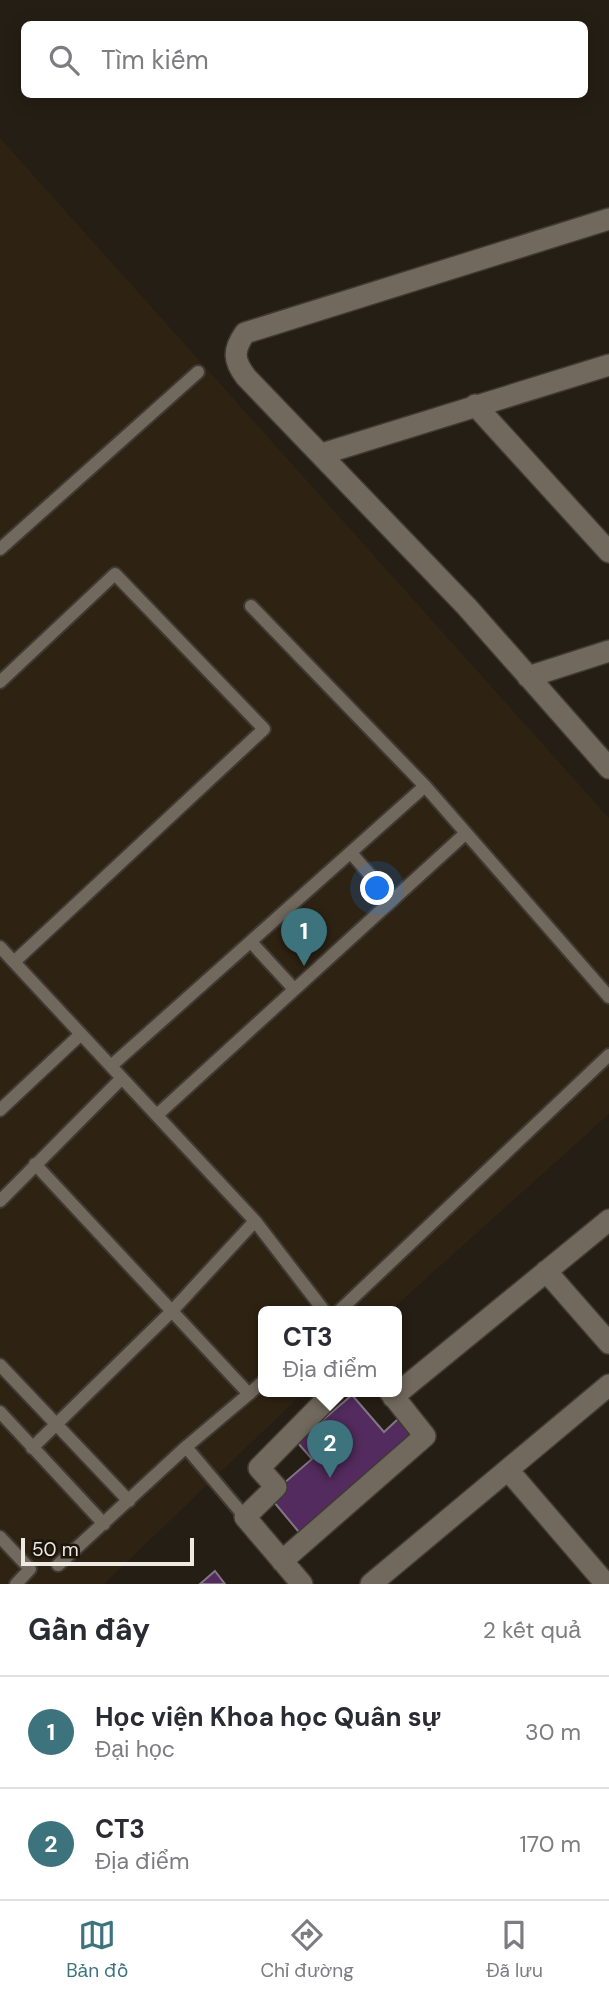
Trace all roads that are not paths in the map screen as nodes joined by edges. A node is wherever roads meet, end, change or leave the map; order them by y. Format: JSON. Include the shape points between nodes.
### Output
{"nodes":[{"id":1,"x":609,"y":219,"type":"edge"},
{"id":2,"x":609,"y":365,"type":"edge"},
{"id":3,"x":198,"y":372,"type":"dead end"},
{"id":4,"x":475,"y":405,"type":"junction"},
{"id":5,"x":322,"y":454,"type":"junction"},
{"id":6,"x":0,"y":549,"type":"edge"},
{"id":7,"x":609,"y":552,"type":"edge"},
{"id":8,"x":251,"y":606,"type":"dead end"},
{"id":9,"x":609,"y":651,"type":"edge"},
{"id":10,"x":528,"y":677,"type":"junction"},
{"id":11,"x":0,"y":682,"type":"edge"},
{"id":12,"x":609,"y":768,"type":"edge"},
{"id":13,"x":425,"y":786,"type":"junction"},
{"id":14,"x":466,"y":832,"type":"junction"},
{"id":15,"x":351,"y":853,"type":"junction"},
{"id":16,"x":392,"y":900,"type":"junction"},
{"id":17,"x":251,"y":942,"type":"junction"},
{"id":18,"x":0,"y":947,"type":"edge"},
{"id":19,"x":14,"y":962,"type":"junction"},
{"id":20,"x":294,"y":989,"type":"junction"},
{"id":21,"x":609,"y":998,"type":"edge"},
{"id":22,"x":81,"y":1034,"type":"junction"},
{"id":23,"x":609,"y":1055,"type":"edge"},
{"id":24,"x":111,"y":1066,"type":"junction"},
{"id":25,"x":122,"y":1078,"type":"junction"},
{"id":26,"x":0,"y":1110,"type":"edge"},
{"id":27,"x":157,"y":1115,"type":"junction"},
{"id":28,"x":36,"y":1164,"type":"junction"},
{"id":29,"x":0,"y":1200,"type":"edge"},
{"id":30,"x":609,"y":1220,"type":"edge"},
{"id":31,"x":255,"y":1221,"type":"junction"},
{"id":32,"x":546,"y":1271,"type":"junction"},
{"id":33,"x":319,"y":1306,"type":"edge"},
{"id":34,"x":344,"y":1306,"type":"edge"},
{"id":35,"x":172,"y":1311,"type":"junction"},
{"id":36,"x":609,"y":1343,"type":"edge"},
{"id":37,"x":0,"y":1365,"type":"edge"},
{"id":38,"x":402,"y":1385,"type":"edge"},
{"id":39,"x":609,"y":1385,"type":"edge"},
{"id":40,"x":258,"y":1386,"type":"edge"},
{"id":41,"x":249,"y":1394,"type":"junction"},
{"id":42,"x":329,"y":1397,"type":"edge"},
{"id":43,"x":393,"y":1397,"type":"edge"},
{"id":44,"x":0,"y":1412,"type":"edge"},
{"id":45,"x":56,"y":1424,"type":"junction"},
{"id":46,"x":32,"y":1447,"type":"junction"},
{"id":47,"x":186,"y":1447,"type":"junction"},
{"id":48,"x":508,"y":1470,"type":"junction"},
{"id":49,"x":129,"y":1501,"type":"junction"},
{"id":50,"x":245,"y":1517,"type":"junction"},
{"id":51,"x":104,"y":1524,"type":"junction"},
{"id":52,"x":0,"y":1538,"type":"edge"},
{"id":53,"x":282,"y":1561,"type":"junction"},
{"id":54,"x":58,"y":1565,"type":"dead end"},
{"id":55,"x":601,"y":1578,"type":"edge"},
{"id":56,"x":16,"y":1584,"type":"edge"},
{"id":57,"x":302,"y":1584,"type":"edge"},
{"id":58,"x":371,"y":1584,"type":"edge"}],
"edges":[{"from":1,"to":5,"type":"street","via":[[245,333],[234,354],[238,367]]},
{"from":2,"to":4,"type":"street"},
{"from":3,"to":6,"type":"lane"},
{"from":4,"to":5,"type":"street"},
{"from":4,"to":7,"type":"street"},
{"from":5,"to":10,"type":"street"},
{"from":8,"to":13,"type":"lane"},
{"from":9,"to":10,"type":"street"},
{"from":10,"to":12,"type":"street"},
{"from":11,"to":19,"type":"lane","via":[[115,574],[264,729]]},
{"from":13,"to":14,"type":"lane"},
{"from":13,"to":15,"type":"lane"},
{"from":14,"to":16,"type":"lane"},
{"from":14,"to":21,"type":"lane"},
{"from":15,"to":16,"type":"lane"},
{"from":15,"to":17,"type":"lane"},
{"from":16,"to":20,"type":"lane"},
{"from":17,"to":20,"type":"lane"},
{"from":17,"to":24,"type":"lane"},
{"from":18,"to":19,"type":"lane"},
{"from":19,"to":22,"type":"lane"},
{"from":20,"to":27,"type":"lane"},
{"from":22,"to":24,"type":"lane"},
{"from":22,"to":26,"type":"lane"},
{"from":23,"to":34,"type":"lane"},
{"from":24,"to":25,"type":"lane"},
{"from":25,"to":27,"type":"lane"},
{"from":25,"to":28,"type":"lane"},
{"from":27,"to":31,"type":"lane"},
{"from":28,"to":29,"type":"lane"},
{"from":28,"to":35,"type":"lane"},
{"from":30,"to":32,"type":"street"},
{"from":31,"to":33,"type":"lane"},
{"from":31,"to":35,"type":"lane"},
{"from":32,"to":36,"type":"street"},
{"from":32,"to":38,"type":"street"},
{"from":35,"to":41,"type":"lane"},
{"from":35,"to":45,"type":"lane"},
{"from":37,"to":45,"type":"lane"},
{"from":39,"to":48,"type":"street"},
{"from":40,"to":41,"type":"lane"},
{"from":41,"to":47,"type":"lane"},
{"from":42,"to":50,"type":"street","via":[[259,1468],[276,1487]]},
{"from":43,"to":53,"type":"street","via":[[425,1436]]},
{"from":44,"to":46,"type":"lane"},
{"from":45,"to":46,"type":"lane"},
{"from":45,"to":49,"type":"lane"},
{"from":46,"to":51,"type":"lane"},
{"from":47,"to":49,"type":"lane"},
{"from":47,"to":50,"type":"lane"},
{"from":48,"to":55,"type":"street"},
{"from":48,"to":58,"type":"street"},
{"from":49,"to":51,"type":"lane"},
{"from":50,"to":53,"type":"street"},
{"from":51,"to":54,"type":"lane"},
{"from":52,"to":56,"type":"lane","via":[[30,1569]]},
{"from":53,"to":57,"type":"street"}]}
